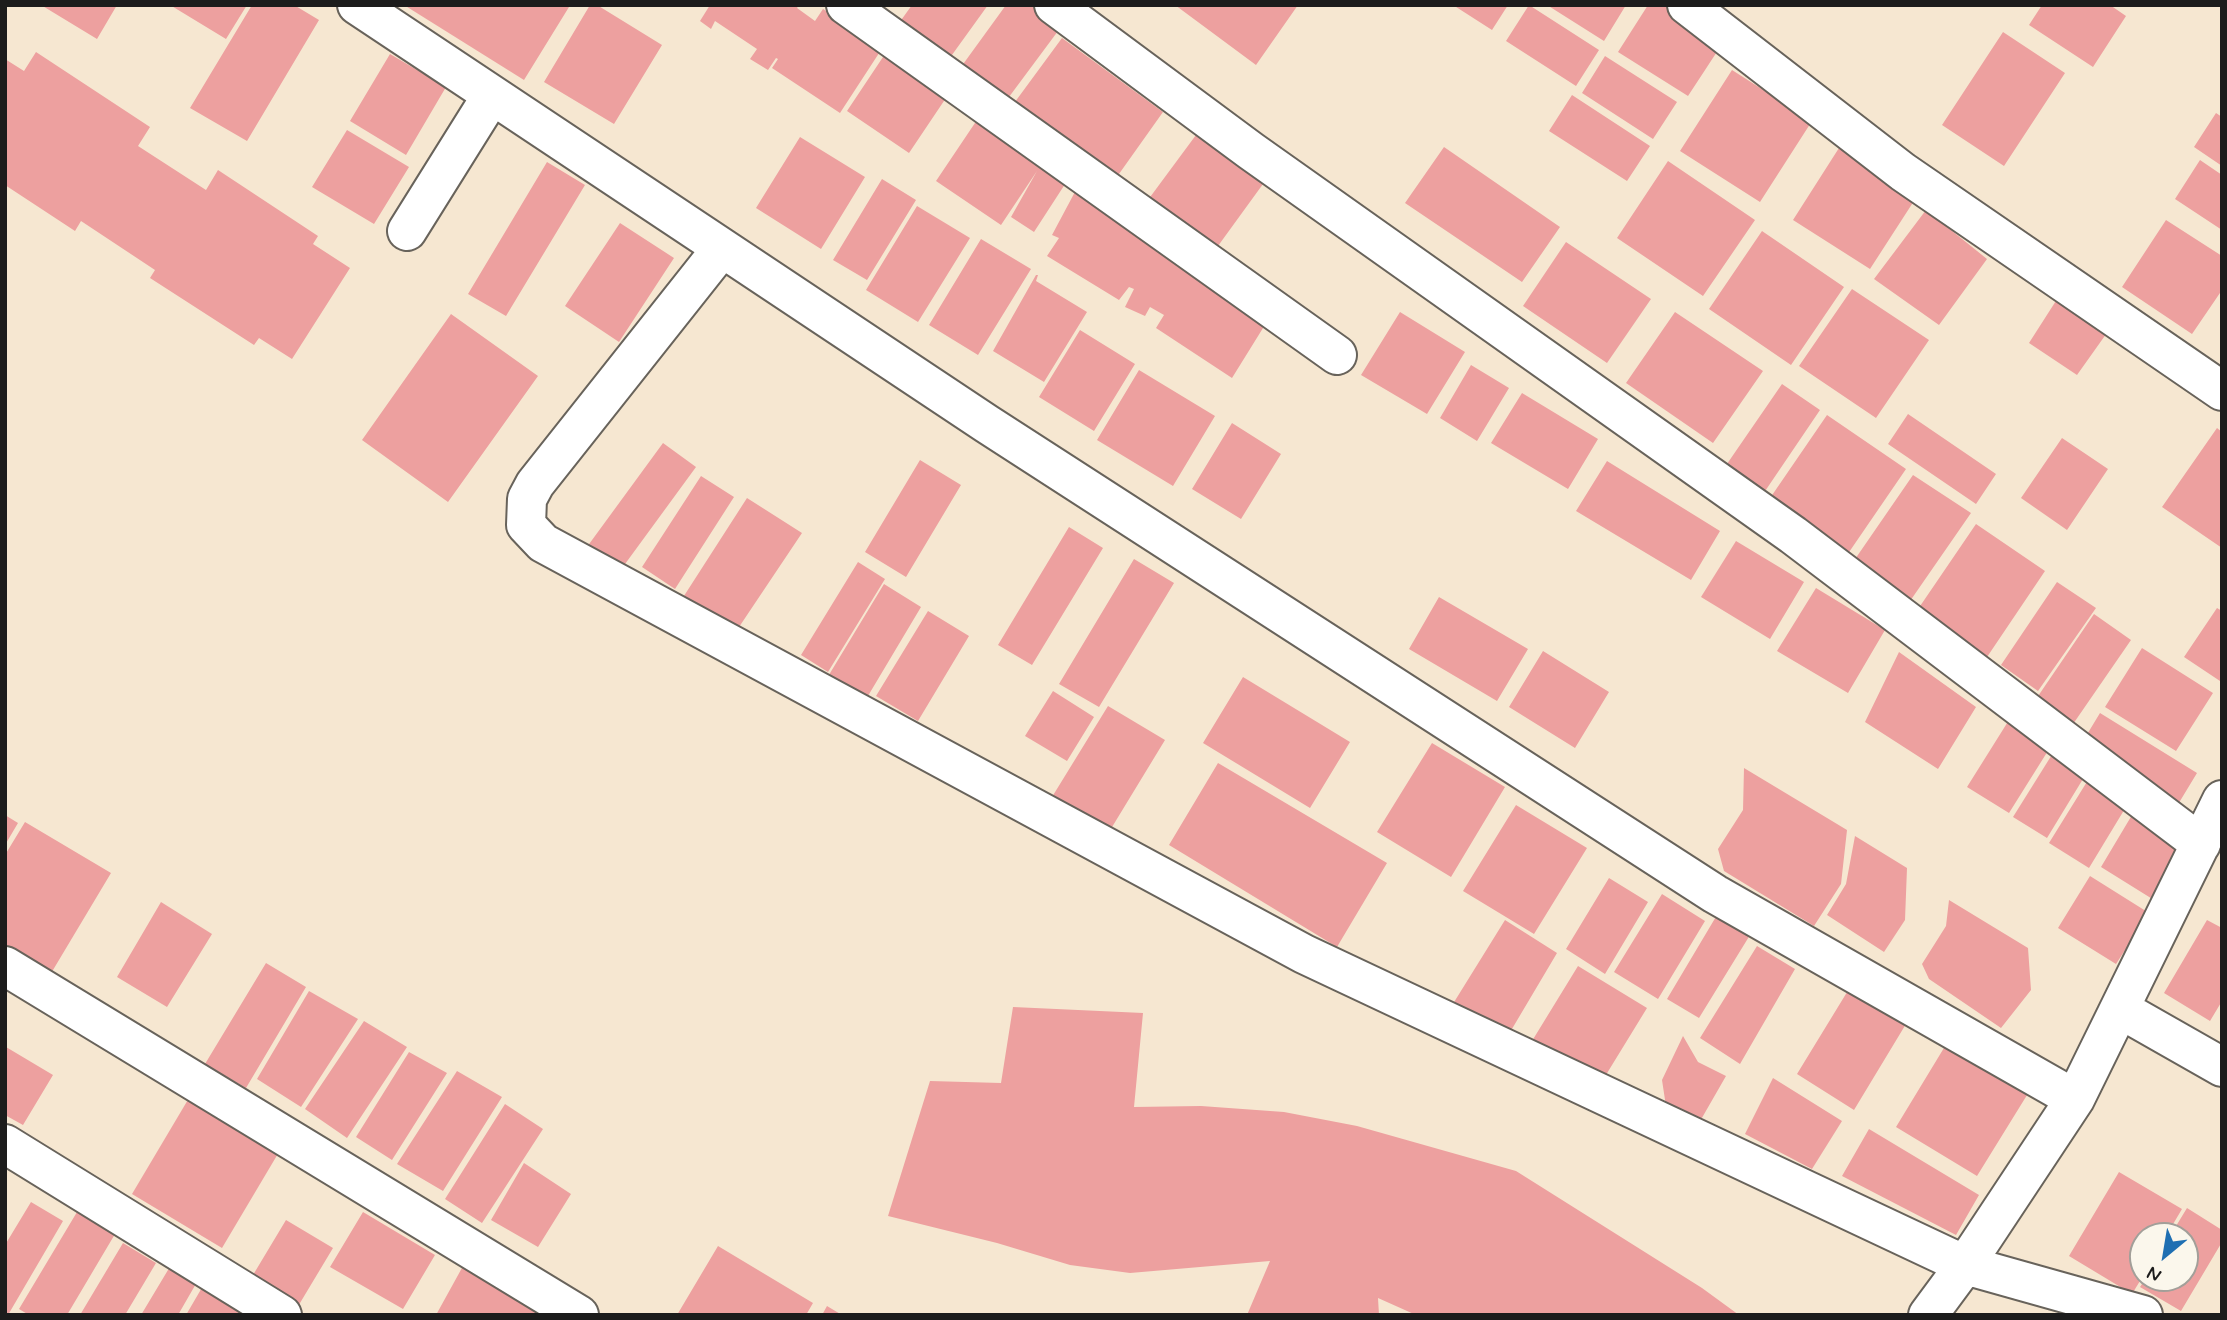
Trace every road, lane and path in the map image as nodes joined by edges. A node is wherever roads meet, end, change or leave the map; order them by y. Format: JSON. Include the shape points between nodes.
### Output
{"nodes":[{"id":1,"x":357,"y":5,"type":"edge"},
{"id":2,"x":846,"y":5,"type":"edge"},
{"id":3,"x":1054,"y":5,"type":"edge"},
{"id":4,"x":1687,"y":5,"type":"edge"},
{"id":5,"x":492,"y":95,"type":"junction"},
{"id":6,"x":407,"y":231,"type":"dead end"},
{"id":7,"x":722,"y":247,"type":"junction"},
{"id":8,"x":1337,"y":355,"type":"dead end"},
{"id":9,"x":2222,"y":391,"type":"edge"},
{"id":10,"x":2222,"y":800,"type":"edge"},
{"id":11,"x":2201,"y":844,"type":"junction"},
{"id":12,"x":5,"y":966,"type":"edge"},
{"id":13,"x":2120,"y":1009,"type":"junction"},
{"id":14,"x":2222,"y":1068,"type":"edge"},
{"id":15,"x":2076,"y":1099,"type":"junction"},
{"id":16,"x":5,"y":1144,"type":"edge"},
{"id":17,"x":1965,"y":1265,"type":"junction"},
{"id":18,"x":282,"y":1315,"type":"edge"},
{"id":19,"x":579,"y":1315,"type":"edge"},
{"id":20,"x":1928,"y":1315,"type":"edge"},
{"id":21,"x":2143,"y":1315,"type":"edge"}],
"edges":[{"from":1,"to":5,"type":"street"},
{"from":2,"to":8,"type":"street"},
{"from":3,"to":11,"type":"street","via":[[1262,159],[1793,535]]},
{"from":4,"to":9,"type":"street","via":[[1903,172]]},
{"from":5,"to":6,"type":"street"},
{"from":5,"to":7,"type":"street"},
{"from":7,"to":15,"type":"street","via":[[987,424],[1715,894]]},
{"from":7,"to":17,"type":"street","via":[[535,484],[527,499],[526,525],[543,543],[1304,954]]},
{"from":10,"to":11,"type":"street"},
{"from":11,"to":13,"type":"street"},
{"from":12,"to":19,"type":"street"},
{"from":13,"to":14,"type":"street"},
{"from":13,"to":15,"type":"street"},
{"from":15,"to":17,"type":"street"},
{"from":16,"to":18,"type":"street"},
{"from":17,"to":20,"type":"street"},
{"from":17,"to":21,"type":"street"}]}
